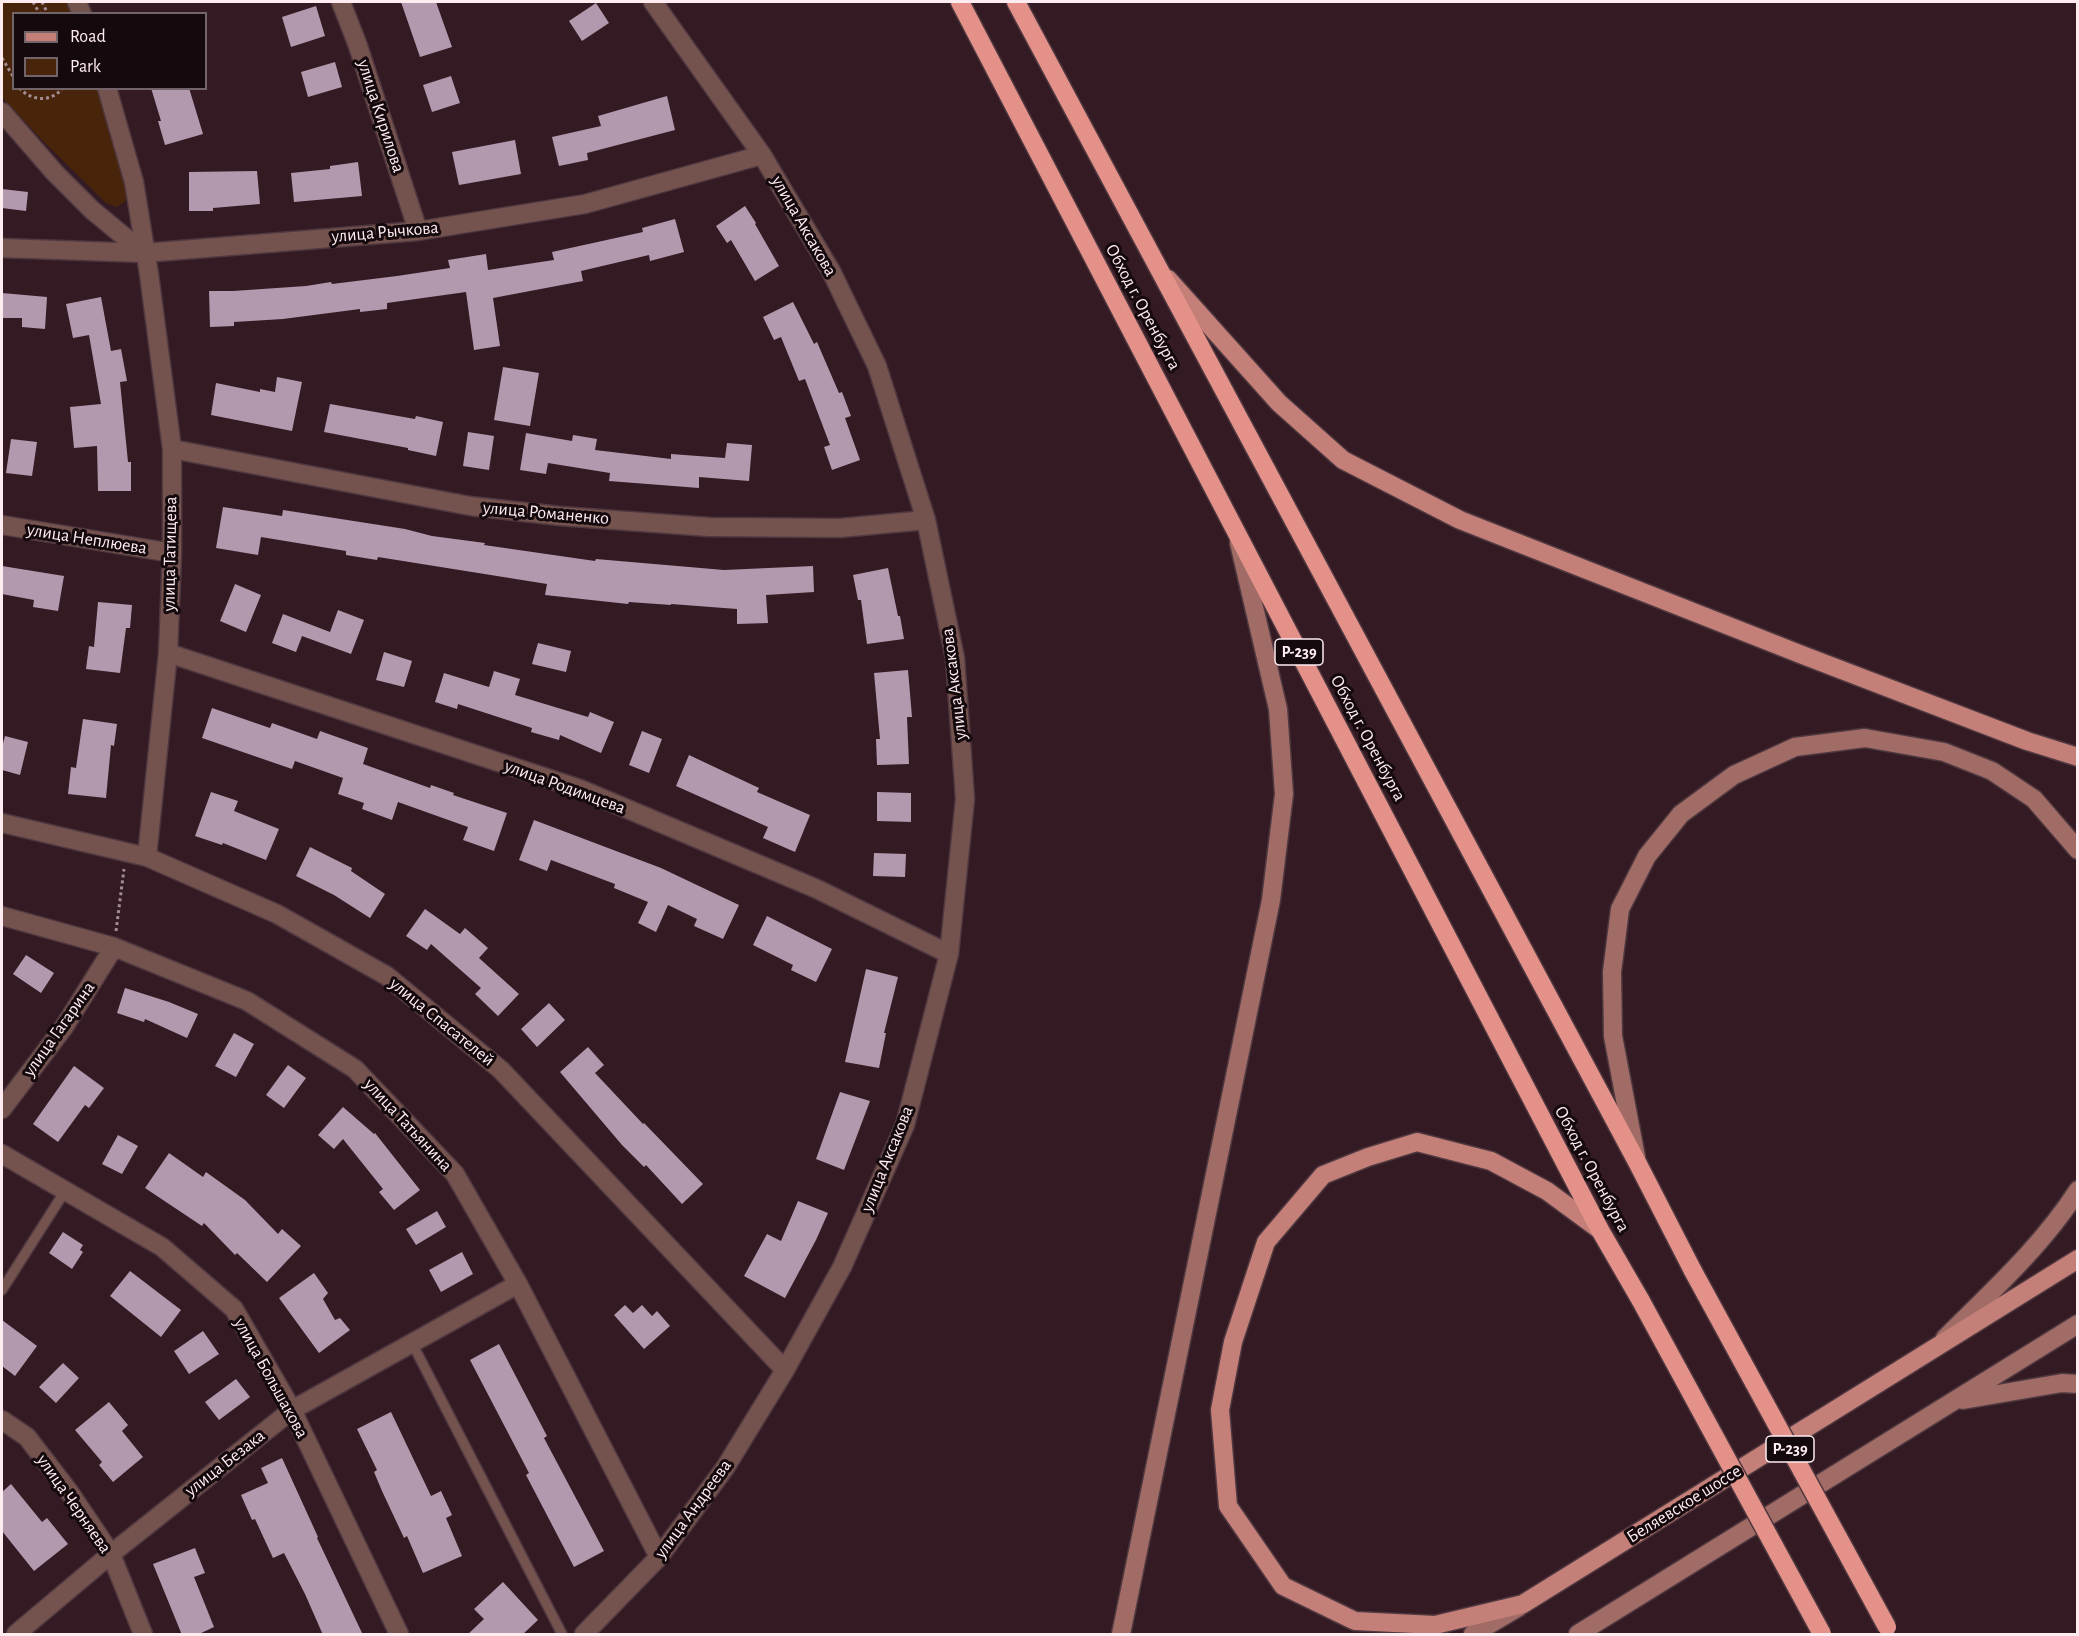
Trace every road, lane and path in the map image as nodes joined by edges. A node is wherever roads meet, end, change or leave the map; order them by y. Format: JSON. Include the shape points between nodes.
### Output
{"nodes":[{"id":1,"x":341,"y":2,"type":"edge"},
{"id":2,"x":653,"y":2,"type":"edge"},
{"id":3,"x":960,"y":2,"type":"edge"},
{"id":4,"x":1016,"y":2,"type":"edge"},
{"id":5,"x":2,"y":58,"type":"edge"},
{"id":6,"x":12,"y":75,"type":"edge"},
{"id":7,"x":21,"y":90,"type":"edge"},
{"id":8,"x":60,"y":90,"type":"edge"},
{"id":9,"x":108,"y":90,"type":"edge"},
{"id":10,"x":2,"y":112,"type":"edge"},
{"id":11,"x":762,"y":155,"type":"junction"},
{"id":12,"x":418,"y":231,"type":"junction"},
{"id":13,"x":2,"y":248,"type":"edge"},
{"id":14,"x":144,"y":252,"type":"junction"},
{"id":15,"x":1159,"y":269,"type":"junction"},
{"id":16,"x":171,"y":450,"type":"junction"},
{"id":17,"x":926,"y":520,"type":"junction"},
{"id":18,"x":2,"y":525,"type":"edge"},
{"id":19,"x":1235,"y":530,"type":"junction"},
{"id":20,"x":172,"y":553,"type":"junction"},
{"id":21,"x":168,"y":653,"type":"junction"},
{"id":22,"x":2078,"y":757,"type":"edge"},
{"id":23,"x":2,"y":823,"type":"edge"},
{"id":24,"x":2078,"y":850,"type":"edge"},
{"id":25,"x":126,"y":852,"type":"junction"},
{"id":26,"x":147,"y":857,"type":"junction"},
{"id":27,"x":2,"y":915,"type":"edge"},
{"id":28,"x":114,"y":947,"type":"junction"},
{"id":29,"x":949,"y":954,"type":"junction"},
{"id":30,"x":2,"y":1109,"type":"edge"},
{"id":31,"x":2,"y":1154,"type":"edge"},
{"id":32,"x":1637,"y":1162,"type":"junction"},
{"id":33,"x":2078,"y":1190,"type":"edge"},
{"id":34,"x":65,"y":1191,"type":"junction"},
{"id":35,"x":1600,"y":1230,"type":"junction"},
{"id":36,"x":2078,"y":1259,"type":"edge"},
{"id":37,"x":518,"y":1284,"type":"junction"},
{"id":38,"x":2,"y":1290,"type":"edge"},
{"id":39,"x":2078,"y":1324,"type":"edge"},
{"id":40,"x":412,"y":1343,"type":"junction"},
{"id":41,"x":1934,"y":1349,"type":"junction"},
{"id":42,"x":785,"y":1370,"type":"junction"},
{"id":43,"x":2078,"y":1384,"type":"edge"},
{"id":44,"x":1952,"y":1402,"type":"junction"},
{"id":45,"x":292,"y":1410,"type":"junction"},
{"id":46,"x":2,"y":1420,"type":"edge"},
{"id":47,"x":111,"y":1554,"type":"junction"},
{"id":48,"x":659,"y":1557,"type":"junction"},
{"id":49,"x":1523,"y":1604,"type":"junction"},
{"id":50,"x":1889,"y":1631,"type":"edge"},
{"id":51,"x":16,"y":1635,"type":"edge"},
{"id":52,"x":143,"y":1635,"type":"edge"},
{"id":53,"x":399,"y":1635,"type":"edge"},
{"id":54,"x":562,"y":1635,"type":"edge"},
{"id":55,"x":584,"y":1635,"type":"edge"},
{"id":56,"x":1121,"y":1635,"type":"edge"},
{"id":57,"x":1473,"y":1635,"type":"edge"},
{"id":58,"x":1578,"y":1635,"type":"edge"},
{"id":59,"x":1822,"y":1635,"type":"edge"}],
"edges":[{"from":1,"to":12,"type":"street","name":"улица Кирилова"},
{"from":2,"to":11,"type":"street","name":"улица Аксакова"},
{"from":3,"to":19,"type":"highway","name":"Обход г. Оренбурга","number":"Р-239"},
{"from":4,"to":15,"type":"highway","name":"Обход г. Оренбурга","number":"Р-239"},
{"from":5,"to":6,"type":"path"},
{"from":7,"to":8,"type":"path","via":[[38,99],[50,98]]},
{"from":9,"to":14,"type":"street","name":"улица Татищева","via":[[134,182]]},
{"from":10,"to":14,"type":"street","via":[[84,202]]},
{"from":11,"to":12,"type":"street","name":"улица Рычкова","via":[[585,204]]},
{"from":11,"to":17,"type":"street","name":"улица Аксакова","via":[[831,271],[878,366]]},
{"from":12,"to":14,"type":"street","name":"улица Рычкова"},
{"from":13,"to":14,"type":"street","name":"улица Рычкова"},
{"from":14,"to":16,"type":"street","name":"улица Татищева"},
{"from":15,"to":22,"type":"main road","via":[[1279,403],[1343,460],[1471,524],[1805,656]]},
{"from":15,"to":32,"type":"highway","name":"Обход г. Оренбурга","number":"Р-239"},
{"from":16,"to":17,"type":"street","name":"улица Романенко","via":[[470,506],[560,516],[709,527],[840,528]]},
{"from":16,"to":20,"type":"street","name":"улица Татищева"},
{"from":17,"to":29,"type":"street","name":"улица Аксакова","via":[[955,658],[965,799]]},
{"from":18,"to":20,"type":"street","name":"улица Неплюева"},
{"from":19,"to":35,"type":"highway","name":"Обход г. Оренбурга","number":"Р-239"},
{"from":19,"to":56,"type":"main road","via":[[1278,709],[1284,794],[1271,900]]},
{"from":20,"to":21,"type":"street","name":"улица Татищева"},
{"from":21,"to":26,"type":"street","name":"улица Татищева"},
{"from":21,"to":29,"type":"street","name":"улица Родимцева","via":[[580,789],[817,889]]},
{"from":23,"to":25,"type":"street","name":"улица Спасателей"},
{"from":24,"to":32,"type":"main road","via":[[2034,799],[1992,771],[1944,752],[1865,738],[1795,747],[1734,775],[1681,814],[1647,856],[1620,909],[1612,972],[1613,1036]]},
{"from":25,"to":26,"type":"street","name":"улица Спасателей"},
{"from":25,"to":28,"type":"path"},
{"from":26,"to":42,"type":"street","name":"улица Спасателей","via":[[277,914],[387,976],[501,1070]]},
{"from":27,"to":28,"type":"street","name":"улица Татьянина"},
{"from":28,"to":30,"type":"street","name":"улица Гагарина","via":[[64,1027]]},
{"from":28,"to":37,"type":"street","name":"улица Татьянина","via":[[247,1001],[355,1069],[455,1174]]},
{"from":29,"to":42,"type":"street","name":"улица Аксакова","via":[[905,1125],[842,1267]]},
{"from":31,"to":34,"type":"street","name":"улица Большакова"},
{"from":32,"to":50,"type":"highway","name":"Обход г. Оренбурга","number":"Р-239","bridge":true},
{"from":33,"to":41,"type":"main road","via":[[2060,1218],[2024,1259]]},
{"from":34,"to":38,"type":"lane"},
{"from":34,"to":45,"type":"street","name":"улица Большакова","via":[[162,1247],[234,1310]]},
{"from":35,"to":49,"type":"main road","via":[[1547,1191],[1491,1161],[1417,1142],[1323,1175],[1266,1242],[1233,1342],[1220,1410],[1228,1506],[1283,1586],[1355,1621],[1435,1625]]},
{"from":35,"to":59,"type":"highway","name":"Обход г. Оренбурга","number":"Р-239","bridge":true},
{"from":36,"to":41,"type":"main road","name":"Беляевское шоссе"},
{"from":37,"to":40,"type":"street","name":"улица Безака"},
{"from":37,"to":48,"type":"street","name":"улица Татьянина"},
{"from":39,"to":44,"type":"main road"},
{"from":40,"to":45,"type":"street","name":"улица Безака"},
{"from":40,"to":54,"type":"lane"},
{"from":41,"to":49,"type":"main road","name":"Беляевское шоссе"},
{"from":42,"to":48,"type":"street","name":"улица Андреева","via":[[725,1468]]},
{"from":43,"to":44,"type":"main road","via":[[2062,1383]]},
{"from":44,"to":58,"type":"main road"},
{"from":45,"to":47,"type":"street","name":"улица Безака"},
{"from":45,"to":53,"type":"street","name":"улица Большакова"},
{"from":46,"to":47,"type":"street","name":"улица Черняева","via":[[27,1437]]},
{"from":47,"to":51,"type":"street","name":"улица Безака"},
{"from":47,"to":52,"type":"street","name":"улица Черняева"},
{"from":48,"to":55,"type":"street","name":"улица Андреева"},
{"from":49,"to":57,"type":"main road","name":"Беляевское шоссе"}]}
